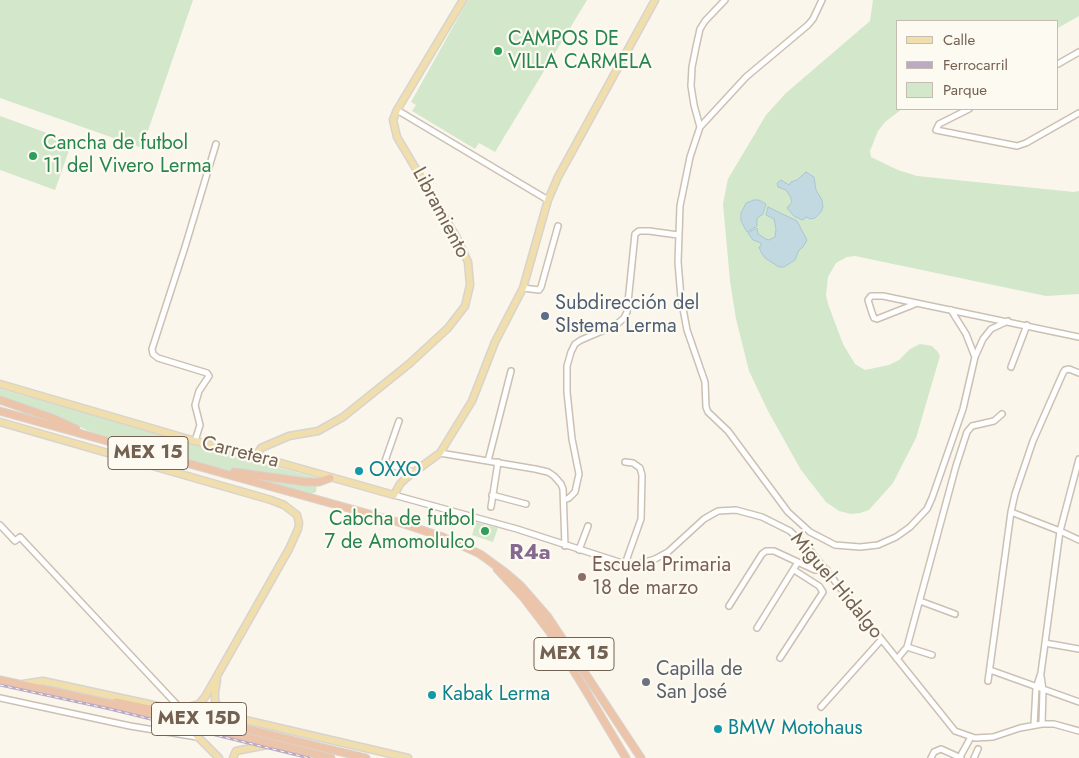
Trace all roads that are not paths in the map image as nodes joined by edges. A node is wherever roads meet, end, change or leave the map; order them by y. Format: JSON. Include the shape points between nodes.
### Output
{"nodes":[{"id":1,"x":463,"y":0,"type":"edge"},
{"id":2,"x":656,"y":0,"type":"edge"},
{"id":3,"x":725,"y":0,"type":"edge"},
{"id":4,"x":822,"y":0,"type":"edge"},
{"id":5,"x":1079,"y":52,"type":"edge"},
{"id":6,"x":1059,"y":63,"type":"edge"},
{"id":7,"x":397,"y":110,"type":"junction"},
{"id":8,"x":967,"y":110,"type":"edge"},
{"id":9,"x":1079,"y":113,"type":"edge"},
{"id":10,"x":700,"y":127,"type":"junction"},
{"id":11,"x":216,"y":144,"type":"dead end"},
{"id":12,"x":548,"y":200,"type":"junction"},
{"id":13,"x":558,"y":226,"type":"dead end"},
{"id":14,"x":678,"y":235,"type":"junction"},
{"id":15,"x":523,"y":288,"type":"junction"},
{"id":16,"x":915,"y":304,"type":"junction"},
{"id":17,"x":951,"y":310,"type":"junction"},
{"id":18,"x":1008,"y":321,"type":"junction"},
{"id":19,"x":1027,"y":325,"type":"junction"},
{"id":20,"x":1079,"y":337,"type":"edge"},
{"id":21,"x":976,"y":357,"type":"junction"},
{"id":22,"x":1011,"y":367,"type":"dead end"},
{"id":23,"x":511,"y":371,"type":"dead end"},
{"id":24,"x":1079,"y":372,"type":"edge"},
{"id":25,"x":0,"y":384,"type":"edge"},
{"id":26,"x":0,"y":400,"type":"edge"},
{"id":27,"x":0,"y":411,"type":"edge"},
{"id":28,"x":1002,"y":414,"type":"dead end"},
{"id":29,"x":399,"y":421,"type":"dead end"},
{"id":30,"x":0,"y":422,"type":"edge"},
{"id":31,"x":92,"y":437,"type":"junction"},
{"id":32,"x":195,"y":441,"type":"junction"},
{"id":33,"x":440,"y":453,"type":"junction"},
{"id":34,"x":256,"y":456,"type":"junction"},
{"id":35,"x":1079,"y":459,"type":"edge"},
{"id":36,"x":488,"y":461,"type":"junction"},
{"id":37,"x":498,"y":462,"type":"junction"},
{"id":38,"x":625,"y":462,"type":"dead end"},
{"id":39,"x":204,"y":469,"type":"junction"},
{"id":40,"x":413,"y":472,"type":"junction"},
{"id":41,"x":330,"y":478,"type":"junction"},
{"id":42,"x":1072,"y":484,"type":"junction"},
{"id":43,"x":1079,"y":487,"type":"edge"},
{"id":44,"x":394,"y":495,"type":"junction"},
{"id":45,"x":492,"y":495,"type":"junction"},
{"id":46,"x":564,"y":500,"type":"junction"},
{"id":47,"x":526,"y":504,"type":"dead end"},
{"id":48,"x":491,"y":507,"type":"dead end"},
{"id":49,"x":1011,"y":512,"type":"junction"},
{"id":50,"x":0,"y":525,"type":"edge"},
{"id":51,"x":588,"y":526,"type":"dead end"},
{"id":52,"x":1060,"y":531,"type":"junction"},
{"id":53,"x":1079,"y":540,"type":"edge"},
{"id":54,"x":565,"y":546,"type":"junction"},
{"id":55,"x":579,"y":550,"type":"junction"},
{"id":56,"x":492,"y":562,"type":"junction"},
{"id":57,"x":798,"y":562,"type":"junction"},
{"id":58,"x":624,"y":564,"type":"junction"},
{"id":59,"x":794,"y":570,"type":"junction"},
{"id":60,"x":826,"y":570,"type":"junction"},
{"id":61,"x":920,"y":601,"type":"junction"},
{"id":62,"x":729,"y":606,"type":"dead end"},
{"id":63,"x":955,"y":614,"type":"dead end"},
{"id":64,"x":757,"y":628,"type":"dead end"},
{"id":65,"x":881,"y":640,"type":"junction"},
{"id":66,"x":1045,"y":643,"type":"junction"},
{"id":67,"x":907,"y":647,"type":"junction"},
{"id":68,"x":1079,"y":648,"type":"edge"},
{"id":69,"x":932,"y":655,"type":"dead end"},
{"id":70,"x":780,"y":658,"type":"dead end"},
{"id":71,"x":896,"y":659,"type":"junction"},
{"id":72,"x":990,"y":670,"type":"junction"},
{"id":73,"x":220,"y":672,"type":"junction"},
{"id":74,"x":1041,"y":674,"type":"junction"},
{"id":75,"x":0,"y":680,"type":"edge"},
{"id":76,"x":988,"y":681,"type":"dead end"},
{"id":77,"x":20,"y":684,"type":"junction"},
{"id":78,"x":1036,"y":688,"type":"junction"},
{"id":79,"x":1043,"y":690,"type":"junction"},
{"id":80,"x":0,"y":698,"type":"edge"},
{"id":81,"x":98,"y":701,"type":"junction"},
{"id":82,"x":1079,"y":702,"type":"edge"},
{"id":83,"x":821,"y":707,"type":"dead end"},
{"id":84,"x":181,"y":709,"type":"junction"},
{"id":85,"x":228,"y":716,"type":"junction"},
{"id":86,"x":184,"y":722,"type":"junction"},
{"id":87,"x":1042,"y":724,"type":"junction"},
{"id":88,"x":1034,"y":725,"type":"junction"},
{"id":89,"x":1079,"y":731,"type":"edge"},
{"id":90,"x":197,"y":737,"type":"junction"},
{"id":91,"x":971,"y":737,"type":"junction"},
{"id":92,"x":273,"y":744,"type":"junction"},
{"id":93,"x":978,"y":749,"type":"dead end"},
{"id":94,"x":219,"y":758,"type":"edge"},
{"id":95,"x":233,"y":758,"type":"edge"},
{"id":96,"x":331,"y":758,"type":"edge"},
{"id":97,"x":366,"y":758,"type":"edge"},
{"id":98,"x":408,"y":758,"type":"edge"},
{"id":99,"x":626,"y":758,"type":"edge"},
{"id":100,"x":641,"y":758,"type":"edge"},
{"id":101,"x":930,"y":758,"type":"edge"},
{"id":102,"x":961,"y":758,"type":"edge"},
{"id":103,"x":974,"y":758,"type":"edge"}],
"edges":[{"from":1,"to":7,"type":"main road"},
{"from":2,"to":12,"type":"main road"},
{"from":3,"to":10,"type":"street","via":[[700,30],[694,57],[691,86]]},
{"from":4,"to":10,"type":"street","via":[[808,25],[746,77]]},
{"from":5,"to":6,"type":"street"},
{"from":7,"to":12,"type":"street"},
{"from":7,"to":34,"type":"main road","name":"Libramiento","via":[[393,120],[398,137],[468,262],[470,285],[465,306],[448,328],[409,364],[343,417],[318,431],[289,436],[261,448]]},
{"from":8,"to":9,"type":"street","via":[[939,124],[937,130],[1017,146]]},
{"from":10,"to":14,"type":"street","via":[[682,191]]},
{"from":11,"to":32,"type":"street","via":[[152,349],[158,358],[209,376],[195,405],[200,424]]},
{"from":12,"to":15,"type":"main road"},
{"from":13,"to":15,"type":"street","via":[[541,287],[539,290]]},
{"from":14,"to":21,"type":"street","via":[[681,298],[687,330],[705,382],[706,410],[728,431],[788,512],[827,542],[843,546],[878,545],[896,537],[923,514],[932,498],[963,409]]},
{"from":14,"to":46,"type":"street","via":[[649,231],[635,234],[624,318],[616,325],[580,340],[571,352],[567,366],[567,392],[579,474],[574,492]]},
{"from":15,"to":33,"type":"main road","via":[[495,342],[472,401]]},
{"from":16,"to":16,"type":"street","via":[[884,296],[871,296],[868,300],[877,319]]},
{"from":16,"to":17,"type":"street"},
{"from":17,"to":18,"type":"street"},
{"from":17,"to":21,"type":"street"},
{"from":18,"to":19,"type":"street"},
{"from":18,"to":21,"type":"street","via":[[988,332]]},
{"from":19,"to":20,"type":"street"},
{"from":19,"to":22,"type":"street"},
{"from":23,"to":36,"type":"street"},
{"from":24,"to":49,"type":"street","via":[[1069,369],[1063,373],[1046,408]]},
{"from":25,"to":32,"type":"main road","name":"Carretera"},
{"from":26,"to":31,"type":"highway","via":[[52,418]]},
{"from":27,"to":31,"type":"highway","number":"MEX 15"},
{"from":28,"to":61,"type":"street","via":[[994,421],[972,426],[968,432]]},
{"from":29,"to":40,"type":"street","via":[[385,461]]},
{"from":30,"to":73,"type":"main road","via":[[271,500],[297,515],[298,529],[290,549]]},
{"from":31,"to":39,"type":"highway","number":"MEX 15"},
{"from":32,"to":34,"type":"main road","name":"Carretera"},
{"from":33,"to":36,"type":"street"},
{"from":33,"to":40,"type":"main road"},
{"from":34,"to":41,"type":"main road","name":"Carretera"},
{"from":35,"to":42,"type":"street"},
{"from":36,"to":37,"type":"street"},
{"from":37,"to":45,"type":"street"},
{"from":37,"to":46,"type":"street","via":[[548,472],[561,484]]},
{"from":38,"to":58,"type":"street","via":[[640,468],[642,476],[641,518]]},
{"from":39,"to":41,"type":"highway","via":[[306,482]]},
{"from":39,"to":56,"type":"highway","number":"MEX 15","via":[[260,482],[436,534]]},
{"from":40,"to":44,"type":"main road"},
{"from":41,"to":44,"type":"main road","name":"Carretera"},
{"from":42,"to":43,"type":"street"},
{"from":42,"to":52,"type":"street"},
{"from":44,"to":54,"type":"street","name":"Miguel Hidalgo","via":[[517,529]]},
{"from":45,"to":47,"type":"street"},
{"from":45,"to":48,"type":"street"},
{"from":46,"to":54,"type":"street"},
{"from":49,"to":52,"type":"street"},
{"from":49,"to":72,"type":"street"},
{"from":50,"to":84,"type":"street","via":[[15,541],[20,537]]},
{"from":51,"to":55,"type":"street"},
{"from":52,"to":53,"type":"street"},
{"from":52,"to":66,"type":"street"},
{"from":54,"to":55,"type":"street","name":"Miguel Hidalgo"},
{"from":55,"to":58,"type":"street","name":"Miguel Hidalgo"},
{"from":56,"to":99,"type":"highway","via":[[534,610],[554,639]]},
{"from":56,"to":100,"type":"highway","number":"MEX 15","via":[[521,586],[548,617]]},
{"from":57,"to":59,"type":"street"},
{"from":57,"to":60,"type":"street","via":[[816,570]]},
{"from":57,"to":62,"type":"street","via":[[774,550],[766,551]]},
{"from":58,"to":60,"type":"street","name":"Miguel Hidalgo","via":[[639,564],[668,552],[704,518],[723,510],[748,513],[782,526],[801,540]]},
{"from":59,"to":64,"type":"street"},
{"from":59,"to":70,"type":"street","via":[[823,592]]},
{"from":60,"to":65,"type":"street","name":"Miguel Hidalgo"},
{"from":61,"to":63,"type":"street"},
{"from":61,"to":67,"type":"street"},
{"from":65,"to":71,"type":"street","name":"Miguel Hidalgo"},
{"from":65,"to":83,"type":"street"},
{"from":66,"to":68,"type":"street"},
{"from":66,"to":74,"type":"street"},
{"from":67,"to":69,"type":"street"},
{"from":67,"to":71,"type":"street"},
{"from":71,"to":91,"type":"street","name":"Miguel Hidalgo","via":[[955,730]]},
{"from":72,"to":76,"type":"street"},
{"from":72,"to":78,"type":"street"},
{"from":73,"to":84,"type":"main road","via":[[198,704]]},
{"from":73,"to":85,"type":"main road","via":[[215,701]]},
{"from":74,"to":78,"type":"street"},
{"from":74,"to":79,"type":"street"},
{"from":75,"to":77,"type":"highway"},
{"from":77,"to":81,"type":"highway"},
{"from":77,"to":84,"type":"main road","via":[[44,681]]},
{"from":78,"to":79,"type":"street"},
{"from":78,"to":88,"type":"street"},
{"from":79,"to":82,"type":"street"},
{"from":79,"to":87,"type":"street"},
{"from":80,"to":90,"type":"street"},
{"from":81,"to":86,"type":"highway"},
{"from":81,"to":97,"type":"highway","number":"MEX 15D","via":[[124,703],[237,727]]},
{"from":84,"to":85,"type":"main road"},
{"from":85,"to":98,"type":"main road"},
{"from":86,"to":90,"type":"main road"},
{"from":86,"to":92,"type":"highway"},
{"from":87,"to":88,"type":"street"},
{"from":87,"to":89,"type":"street"},
{"from":88,"to":91,"type":"street","via":[[993,737]]},
{"from":90,"to":94,"type":"main road"},
{"from":91,"to":102,"type":"street"},
{"from":92,"to":95,"type":"main road","via":[[236,751]]},
{"from":92,"to":96,"type":"highway"},
{"from":93,"to":103,"type":"street"},
{"from":101,"to":102,"type":"street","via":[[941,749]]}]}
